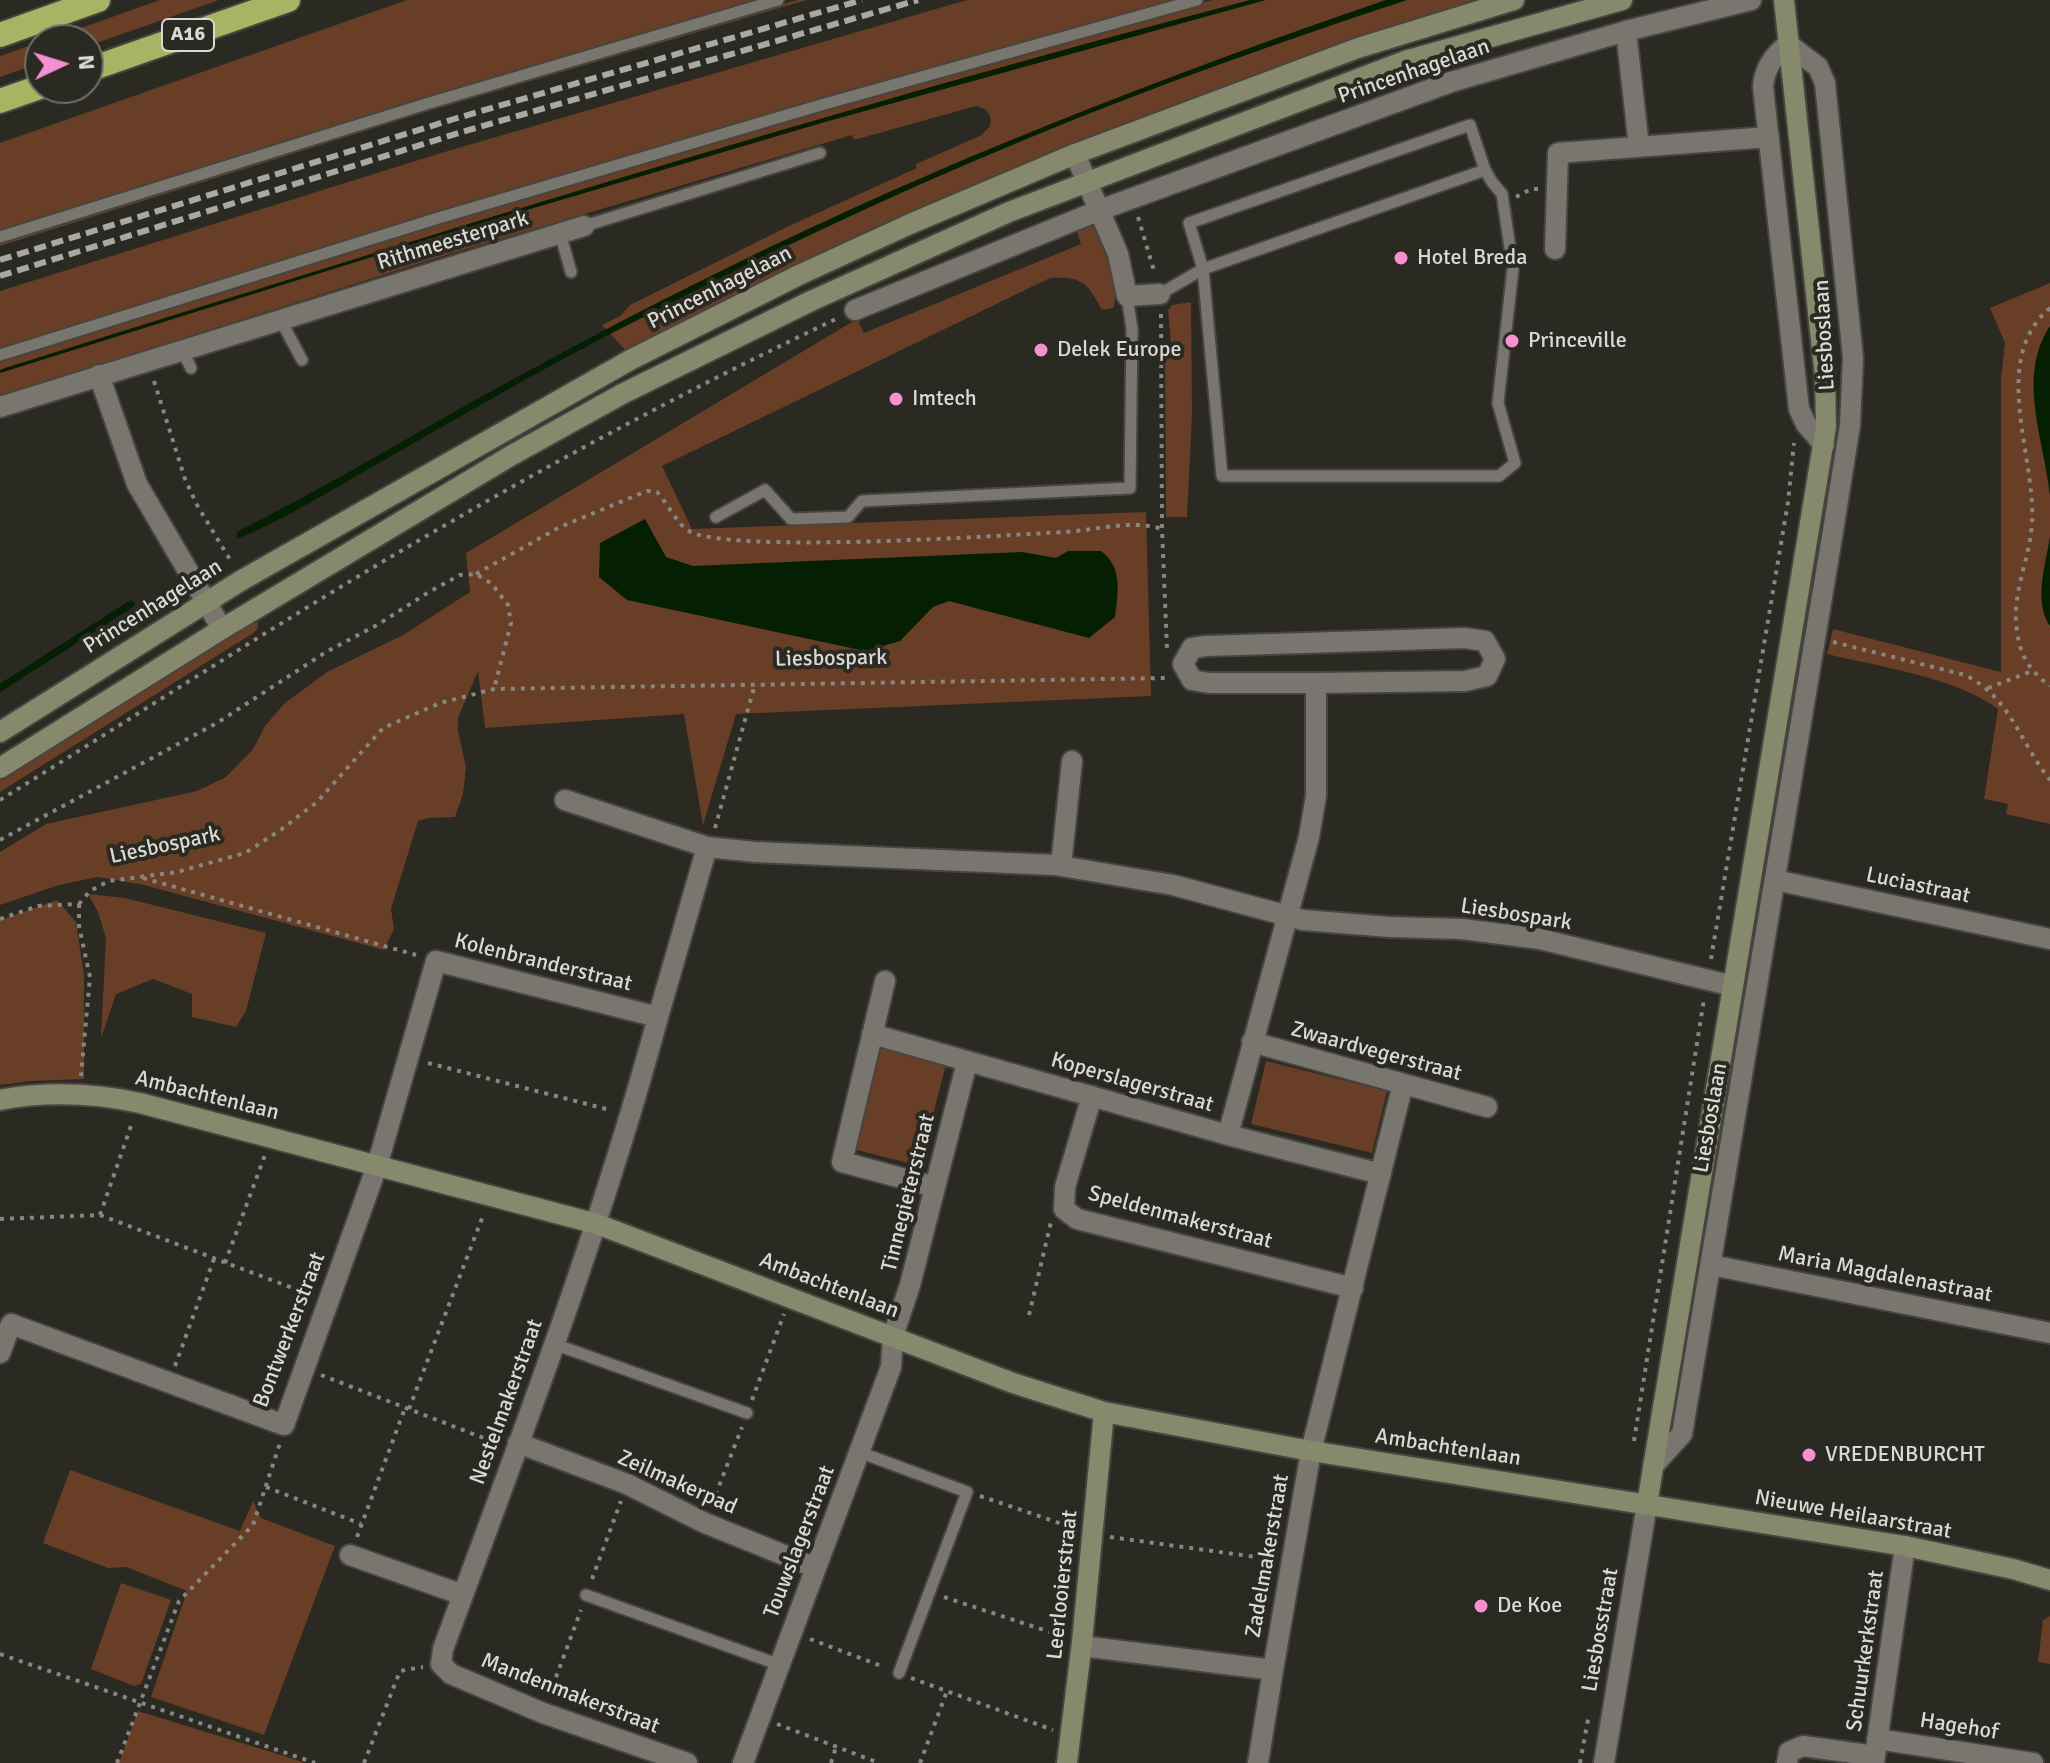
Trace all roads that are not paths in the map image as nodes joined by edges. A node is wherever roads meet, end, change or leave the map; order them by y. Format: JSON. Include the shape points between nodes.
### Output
{"nodes":[{"id":1,"x":98,"y":0,"type":"edge"},
{"id":2,"x":288,"y":0,"type":"edge"},
{"id":3,"x":778,"y":0,"type":"edge"},
{"id":4,"x":1197,"y":0,"type":"edge"},
{"id":5,"x":1514,"y":0,"type":"edge"},
{"id":6,"x":1622,"y":0,"type":"edge"},
{"id":7,"x":1751,"y":0,"type":"edge"},
{"id":8,"x":1784,"y":0,"type":"edge"},
{"id":9,"x":1626,"y":31,"type":"junction"},
{"id":10,"x":0,"y":35,"type":"edge"},
{"id":11,"x":1788,"y":44,"type":"junction"},
{"id":12,"x":104,"y":64,"type":"edge"},
{"id":13,"x":24,"y":93,"type":"edge"},
{"id":14,"x":0,"y":101,"type":"edge"},
{"id":15,"x":1769,"y":137,"type":"junction"},
{"id":16,"x":1639,"y":147,"type":"junction"},
{"id":17,"x":820,"y":153,"type":"dead end"},
{"id":18,"x":1075,"y":154,"type":"junction"},
{"id":19,"x":1485,"y":170,"type":"junction"},
{"id":20,"x":1086,"y":181,"type":"junction"},
{"id":21,"x":1100,"y":210,"type":"junction"},
{"id":22,"x":584,"y":226,"type":"joint"},
{"id":23,"x":560,"y":233,"type":"junction"},
{"id":24,"x":0,"y":237,"type":"edge"},
{"id":25,"x":1555,"y":249,"type":"dead end"},
{"id":26,"x":1203,"y":269,"type":"junction"},
{"id":27,"x":571,"y":272,"type":"dead end"},
{"id":28,"x":1160,"y":294,"type":"joint"},
{"id":29,"x":1127,"y":296,"type":"junction"},
{"id":30,"x":855,"y":310,"type":"road end"},
{"id":31,"x":280,"y":319,"type":"junction"},
{"id":32,"x":0,"y":355,"type":"edge"},
{"id":33,"x":302,"y":360,"type":"dead end"},
{"id":34,"x":99,"y":375,"type":"junction"},
{"id":35,"x":0,"y":407,"type":"edge"},
{"id":36,"x":1824,"y":445,"type":"junction"},
{"id":37,"x":716,"y":517,"type":"dead end"},
{"id":38,"x":206,"y":602,"type":"junction"},
{"id":39,"x":222,"y":629,"type":"junction"},
{"id":40,"x":1792,"y":634,"type":"junction"},
{"id":41,"x":1815,"y":638,"type":"junction"},
{"id":42,"x":1316,"y":683,"type":"junction"},
{"id":43,"x":0,"y":732,"type":"edge"},
{"id":44,"x":1072,"y":761,"type":"dead end"},
{"id":45,"x":1771,"y":763,"type":"junction"},
{"id":46,"x":1794,"y":766,"type":"junction"},
{"id":47,"x":0,"y":768,"type":"edge"},
{"id":48,"x":565,"y":800,"type":"dead end"},
{"id":49,"x":707,"y":847,"type":"junction"},
{"id":50,"x":1061,"y":866,"type":"junction"},
{"id":51,"x":1775,"y":880,"type":"junction"},
{"id":52,"x":1288,"y":915,"type":"junction"},
{"id":53,"x":2050,"y":939,"type":"edge"},
{"id":54,"x":885,"y":981,"type":"dead end"},
{"id":55,"x":1733,"y":986,"type":"junction"},
{"id":56,"x":658,"y":1017,"type":"junction"},
{"id":57,"x":872,"y":1034,"type":"junction"},
{"id":58,"x":1252,"y":1042,"type":"junction"},
{"id":59,"x":967,"y":1062,"type":"junction"},
{"id":60,"x":1403,"y":1084,"type":"junction"},
{"id":61,"x":1092,"y":1096,"type":"junction"},
{"id":62,"x":0,"y":1100,"type":"edge"},
{"id":63,"x":1487,"y":1107,"type":"dead end"},
{"id":64,"x":1228,"y":1135,"type":"junction"},
{"id":65,"x":377,"y":1166,"type":"junction"},
{"id":66,"x":1381,"y":1174,"type":"junction"},
{"id":67,"x":935,"y":1187,"type":"junction"},
{"id":68,"x":597,"y":1224,"type":"junction"},
{"id":69,"x":1711,"y":1265,"type":"junction"},
{"id":70,"x":1353,"y":1288,"type":"junction"},
{"id":71,"x":2050,"y":1333,"type":"edge"},
{"id":72,"x":893,"y":1336,"type":"junction"},
{"id":73,"x":554,"y":1344,"type":"junction"},
{"id":74,"x":0,"y":1353,"type":"edge"},
{"id":75,"x":1104,"y":1412,"type":"junction"},
{"id":76,"x":747,"y":1413,"type":"dead end"},
{"id":77,"x":517,"y":1447,"type":"junction"},
{"id":78,"x":1311,"y":1451,"type":"junction"},
{"id":79,"x":859,"y":1452,"type":"junction"},
{"id":80,"x":1653,"y":1466,"type":"junction"},
{"id":81,"x":1647,"y":1504,"type":"junction"},
{"id":82,"x":1905,"y":1546,"type":"junction"},
{"id":83,"x":350,"y":1555,"type":"road end"},
{"id":84,"x":816,"y":1568,"type":"junction"},
{"id":85,"x":2050,"y":1580,"type":"edge"},
{"id":86,"x":463,"y":1595,"type":"junction"},
{"id":87,"x":586,"y":1595,"type":"dead end"},
{"id":88,"x":1082,"y":1644,"type":"junction"},
{"id":89,"x":780,"y":1665,"type":"junction"},
{"id":90,"x":1273,"y":1670,"type":"junction"},
{"id":91,"x":899,"y":1673,"type":"road end"},
{"id":92,"x":1875,"y":1753,"type":"edge"},
{"id":93,"x":687,"y":1763,"type":"edge"},
{"id":94,"x":743,"y":1763,"type":"edge"},
{"id":95,"x":1067,"y":1763,"type":"edge"},
{"id":96,"x":1258,"y":1763,"type":"edge"},
{"id":97,"x":1604,"y":1763,"type":"edge"},
{"id":98,"x":1787,"y":1763,"type":"edge"},
{"id":99,"x":2033,"y":1763,"type":"edge"}],
"edges":[{"from":1,"to":10,"type":"highway"},
{"from":2,"to":12,"type":"highway","number":"A16"},
{"from":3,"to":24,"type":"lane"},
{"from":4,"to":32,"type":"lane","via":[[584,175]]},
{"from":5,"to":18,"type":"street","name":"Princenhagelaan","via":[[1358,48]]},
{"from":6,"to":20,"type":"street","name":"Princenhagelaan","via":[[1405,61]]},
{"from":7,"to":9,"type":"street","name":"Princenhagelaan"},
{"from":8,"to":11,"type":"street","name":"Liesboslaan"},
{"from":9,"to":16,"type":"street"},
{"from":9,"to":21,"type":"street","name":"Princenhagelaan","via":[[1451,82]]},
{"from":11,"to":15,"type":"street","name":"Liesboslaan","via":[[1764,79]]},
{"from":11,"to":36,"type":"street","name":"Liesboslaan","via":[[1825,377]]},
{"from":11,"to":41,"type":"street","name":"Liesboslaan","via":[[1824,76],[1852,339],[1850,425]]},
{"from":13,"to":14,"type":"highway"},
{"from":15,"to":16,"type":"street"},
{"from":15,"to":36,"type":"street","name":"Liesboslaan","via":[[1799,409]]},
{"from":16,"to":25,"type":"street","via":[[1558,153]]},
{"from":17,"to":22,"type":"lane","name":"Rithmeesterpark"},
{"from":18,"to":20,"type":"street"},
{"from":18,"to":38,"type":"street","name":"Princenhagelaan","via":[[799,275],[646,352]]},
{"from":19,"to":26,"type":"lane"},
{"from":19,"to":26,"type":"lane","via":[[1470,125],[1189,223]]},
{"from":19,"to":26,"type":"lane","via":[[1502,194],[1514,275],[1498,403],[1515,463],[1499,476],[1222,476]]},
{"from":20,"to":21,"type":"street"},
{"from":20,"to":39,"type":"street","name":"Princenhagelaan","via":[[811,301],[622,394]]},
{"from":21,"to":29,"type":"street"},
{"from":21,"to":30,"type":"street","name":"Princenhagelaan"},
{"from":22,"to":23,"type":"street","name":"Rithmeesterpark"},
{"from":23,"to":27,"type":"lane"},
{"from":23,"to":31,"type":"street","name":"Rithmeesterpark"},
{"from":26,"to":28,"type":"lane"},
{"from":28,"to":29,"type":"street"},
{"from":29,"to":37,"type":"lane","via":[[1132,329],[1130,488],[862,501],[848,517],[791,519],[765,490]]},
{"from":31,"to":33,"type":"lane"},
{"from":31,"to":34,"type":"street","name":"Rithmeesterpark","via":[[186,359],[148,360]]},
{"from":34,"to":35,"type":"street","name":"Rithmeesterpark"},
{"from":34,"to":38,"type":"street","via":[[137,484]]},
{"from":36,"to":40,"type":"street","name":"Liesboslaan"},
{"from":38,"to":39,"type":"street"},
{"from":38,"to":43,"type":"street","name":"Princenhagelaan"},
{"from":39,"to":47,"type":"street","name":"Princenhagelaan"},
{"from":40,"to":41,"type":"street"},
{"from":40,"to":45,"type":"street","name":"Liesboslaan"},
{"from":41,"to":46,"type":"street","name":"Liesboslaan"},
{"from":42,"to":42,"type":"street","via":[[1465,681],[1487,676],[1495,659],[1485,641],[1465,638],[1206,646],[1192,648],[1183,664],[1192,680],[1209,683]]},
{"from":42,"to":52,"type":"street","via":[[1316,796]]},
{"from":44,"to":50,"type":"street"},
{"from":45,"to":46,"type":"street"},
{"from":45,"to":55,"type":"street","name":"Liesboslaan"},
{"from":46,"to":51,"type":"street","name":"Liesboslaan"},
{"from":48,"to":49,"type":"street","name":"Liesbospark"},
{"from":49,"to":50,"type":"street","name":"Liesbospark"},
{"from":49,"to":56,"type":"street"},
{"from":50,"to":52,"type":"street","name":"Liesbospark","via":[[1173,885]]},
{"from":51,"to":53,"type":"street","name":"Luciastraat","via":[[1900,899]]},
{"from":51,"to":69,"type":"street","name":"Liesboslaan"},
{"from":52,"to":55,"type":"street","name":"Liesbospark","via":[[1540,939]]},
{"from":52,"to":58,"type":"street"},
{"from":54,"to":57,"type":"street"},
{"from":55,"to":80,"type":"street","name":"Liesboslaan"},
{"from":56,"to":65,"type":"street","name":"Kolenbranderstraat","via":[[436,961]]},
{"from":56,"to":68,"type":"street"},
{"from":57,"to":59,"type":"street","name":"Koperslagerstraat"},
{"from":57,"to":67,"type":"street","via":[[842,1162]]},
{"from":58,"to":60,"type":"street","name":"Zwaardvegerstraat"},
{"from":58,"to":64,"type":"street"},
{"from":59,"to":61,"type":"street","name":"Koperslagerstraat"},
{"from":59,"to":67,"type":"street","name":"Tinnegieterstraat"},
{"from":60,"to":63,"type":"street","name":"Zwaardvegerstraat"},
{"from":60,"to":66,"type":"street"},
{"from":61,"to":64,"type":"street","name":"Koperslagerstraat"},
{"from":61,"to":70,"type":"street","name":"Speldenmakerstraat","via":[[1065,1187],[1064,1209],[1077,1219]]},
{"from":62,"to":65,"type":"street","name":"Ambachtenlaan","via":[[80,1094],[140,1103]]},
{"from":64,"to":66,"type":"street","name":"Koperslagerstraat"},
{"from":65,"to":68,"type":"street","name":"Ambachtenlaan"},
{"from":65,"to":74,"type":"street","name":"Bontwerkerstraat","via":[[284,1425],[11,1324]]},
{"from":66,"to":70,"type":"street"},
{"from":67,"to":72,"type":"street","name":"Tinnegieterstraat"},
{"from":68,"to":72,"type":"street","name":"Ambachtenlaan"},
{"from":68,"to":73,"type":"street","name":"Nestelmakerstraat"},
{"from":69,"to":71,"type":"street","name":"Maria Magdalenastraat"},
{"from":69,"to":80,"type":"street","name":"Liesboslaan","via":[[1682,1434]]},
{"from":70,"to":78,"type":"street"},
{"from":72,"to":75,"type":"street","name":"Ambachtenlaan"},
{"from":72,"to":79,"type":"street","name":"Touwslagerstraat","via":[[891,1367]]},
{"from":73,"to":76,"type":"lane"},
{"from":73,"to":77,"type":"street","name":"Nestelmakerstraat"},
{"from":75,"to":78,"type":"street","name":"Ambachtenlaan"},
{"from":75,"to":88,"type":"street","name":"Leerlooierstraat"},
{"from":77,"to":84,"type":"street","name":"Zeilmakerpad","via":[[627,1484]]},
{"from":77,"to":86,"type":"street","name":"Nestelmakerstraat"},
{"from":78,"to":81,"type":"street","name":"Ambachtenlaan"},
{"from":78,"to":90,"type":"street","name":"Zadelmakerstraat"},
{"from":79,"to":84,"type":"street","name":"Touwslagerstraat"},
{"from":79,"to":91,"type":"lane","via":[[967,1492]]},
{"from":80,"to":81,"type":"street","name":"Liesboslaan"},
{"from":81,"to":82,"type":"street","name":"Nieuwe Heilaarstraat"},
{"from":81,"to":97,"type":"street","name":"Liesbosstraat"},
{"from":82,"to":85,"type":"street","name":"Nieuwe Heilaarstraat"},
{"from":82,"to":92,"type":"street","name":"Schuurkerkstraat"},
{"from":83,"to":86,"type":"street"},
{"from":84,"to":89,"type":"street","name":"Touwslagerstraat"},
{"from":86,"to":93,"type":"street","name":"Mandenmakerstraat","via":[[443,1649],[441,1664],[451,1674],[543,1713]]},
{"from":87,"to":89,"type":"lane"},
{"from":88,"to":90,"type":"street","name":"Zadelmakerstraat"},
{"from":88,"to":95,"type":"street","name":"Leerlooierstraat"},
{"from":89,"to":94,"type":"street","name":"Touwslagerstraat"},
{"from":90,"to":96,"type":"street","name":"Zadelmakerstraat"},
{"from":92,"to":98,"type":"street","name":"Hagehof","via":[[1803,1746],[1789,1752]]},
{"from":92,"to":99,"type":"street","name":"Hagehof"}]}
